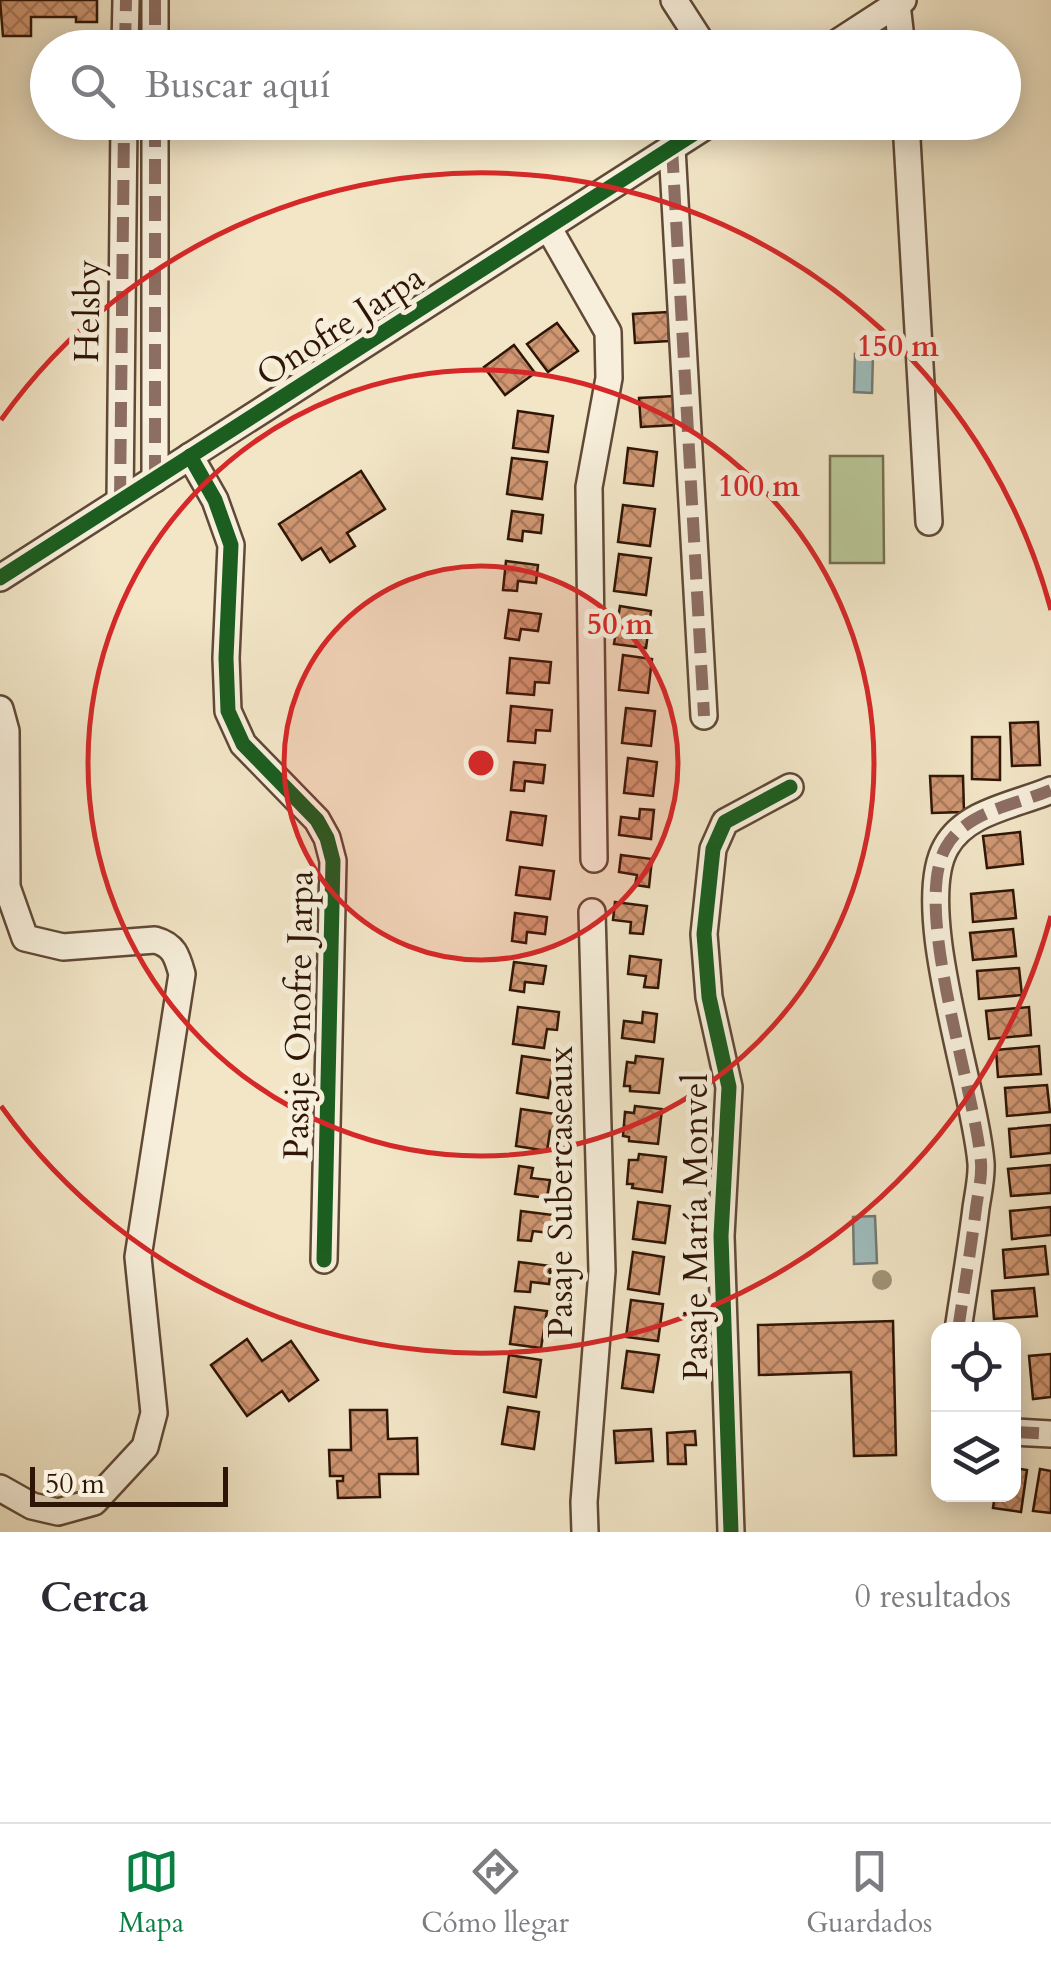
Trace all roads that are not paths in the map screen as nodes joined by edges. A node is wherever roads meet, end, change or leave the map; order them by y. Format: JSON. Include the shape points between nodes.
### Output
{"nodes":[{"id":1,"x":126,"y":0,"type":"edge"},
{"id":2,"x":155,"y":0,"type":"edge"},
{"id":3,"x":674,"y":0,"type":"edge"},
{"id":4,"x":900,"y":2,"type":"edge"},
{"id":5,"x":125,"y":30,"type":"edge"},
{"id":6,"x":155,"y":30,"type":"edge"},
{"id":7,"x":693,"y":30,"type":"edge"},
{"id":8,"x":857,"y":30,"type":"edge"},
{"id":9,"x":901,"y":30,"type":"edge"},
{"id":10,"x":124,"y":140,"type":"edge"},
{"id":11,"x":155,"y":140,"type":"edge"},
{"id":12,"x":684,"y":140,"type":"edge"},
{"id":13,"x":907,"y":140,"type":"edge"},
{"id":14,"x":672,"y":148,"type":"junction"},
{"id":15,"x":548,"y":227,"type":"junction"},
{"id":16,"x":190,"y":456,"type":"junction"},
{"id":17,"x":155,"y":479,"type":"junction"},
{"id":18,"x":120,"y":501,"type":"junction"},
{"id":19,"x":929,"y":522,"type":"dead end"},
{"id":20,"x":0,"y":578,"type":"edge"},
{"id":21,"x":0,"y":709,"type":"edge"},
{"id":22,"x":704,"y":716,"type":"dead end"},
{"id":23,"x":790,"y":787,"type":"dead end"},
{"id":24,"x":1051,"y":790,"type":"edge"},
{"id":25,"x":594,"y":859,"type":"dead end"},
{"id":26,"x":592,"y":912,"type":"dead end"},
{"id":27,"x":324,"y":1260,"type":"dead end"},
{"id":28,"x":959,"y":1322,"type":"edge"},
{"id":29,"x":1021,"y":1432,"type":"edge"},
{"id":30,"x":1051,"y":1434,"type":"edge"},
{"id":31,"x":0,"y":1488,"type":"edge"},
{"id":32,"x":585,"y":1532,"type":"edge"},
{"id":33,"x":731,"y":1532,"type":"edge"}],
"edges":[{"from":1,"to":5,"type":"street"},
{"from":2,"to":6,"type":"street"},
{"from":3,"to":7,"type":"street"},
{"from":4,"to":8,"type":"street"},
{"from":4,"to":9,"type":"street"},
{"from":10,"to":18,"type":"street","name":"Helsby"},
{"from":11,"to":17,"type":"street"},
{"from":12,"to":14,"type":"street","name":"Onofre Jarpa"},
{"from":13,"to":19,"type":"street"},
{"from":14,"to":15,"type":"street","name":"Onofre Jarpa"},
{"from":14,"to":22,"type":"street"},
{"from":15,"to":16,"type":"street","name":"Onofre Jarpa"},
{"from":15,"to":25,"type":"street","via":[[608,332],[609,378],[590,487]]},
{"from":16,"to":17,"type":"street","name":"Onofre Jarpa"},
{"from":16,"to":27,"type":"street","name":"Pasaje Onofre Jarpa","via":[[231,545],[228,711],[243,744],[317,820],[333,861]]},
{"from":17,"to":18,"type":"street","name":"Onofre Jarpa"},
{"from":18,"to":20,"type":"street","name":"Onofre Jarpa"},
{"from":21,"to":31,"type":"street","via":[[8,888],[25,938],[62,947],[156,940],[177,955],[182,974],[138,1257],[154,1413],[145,1447],[94,1502],[58,1512]]},
{"from":23,"to":33,"type":"street","name":"Pasaje María Monvel","via":[[725,822],[713,849],[704,934],[709,997],[729,1087],[721,1236]]},
{"from":24,"to":28,"type":"street","via":[[968,824],[946,846],[938,869],[939,944],[982,1166]]},
{"from":26,"to":32,"type":"street","name":"Pasaje Subercaseaux","via":[[602,1270]]},
{"from":29,"to":30,"type":"street"}]}
